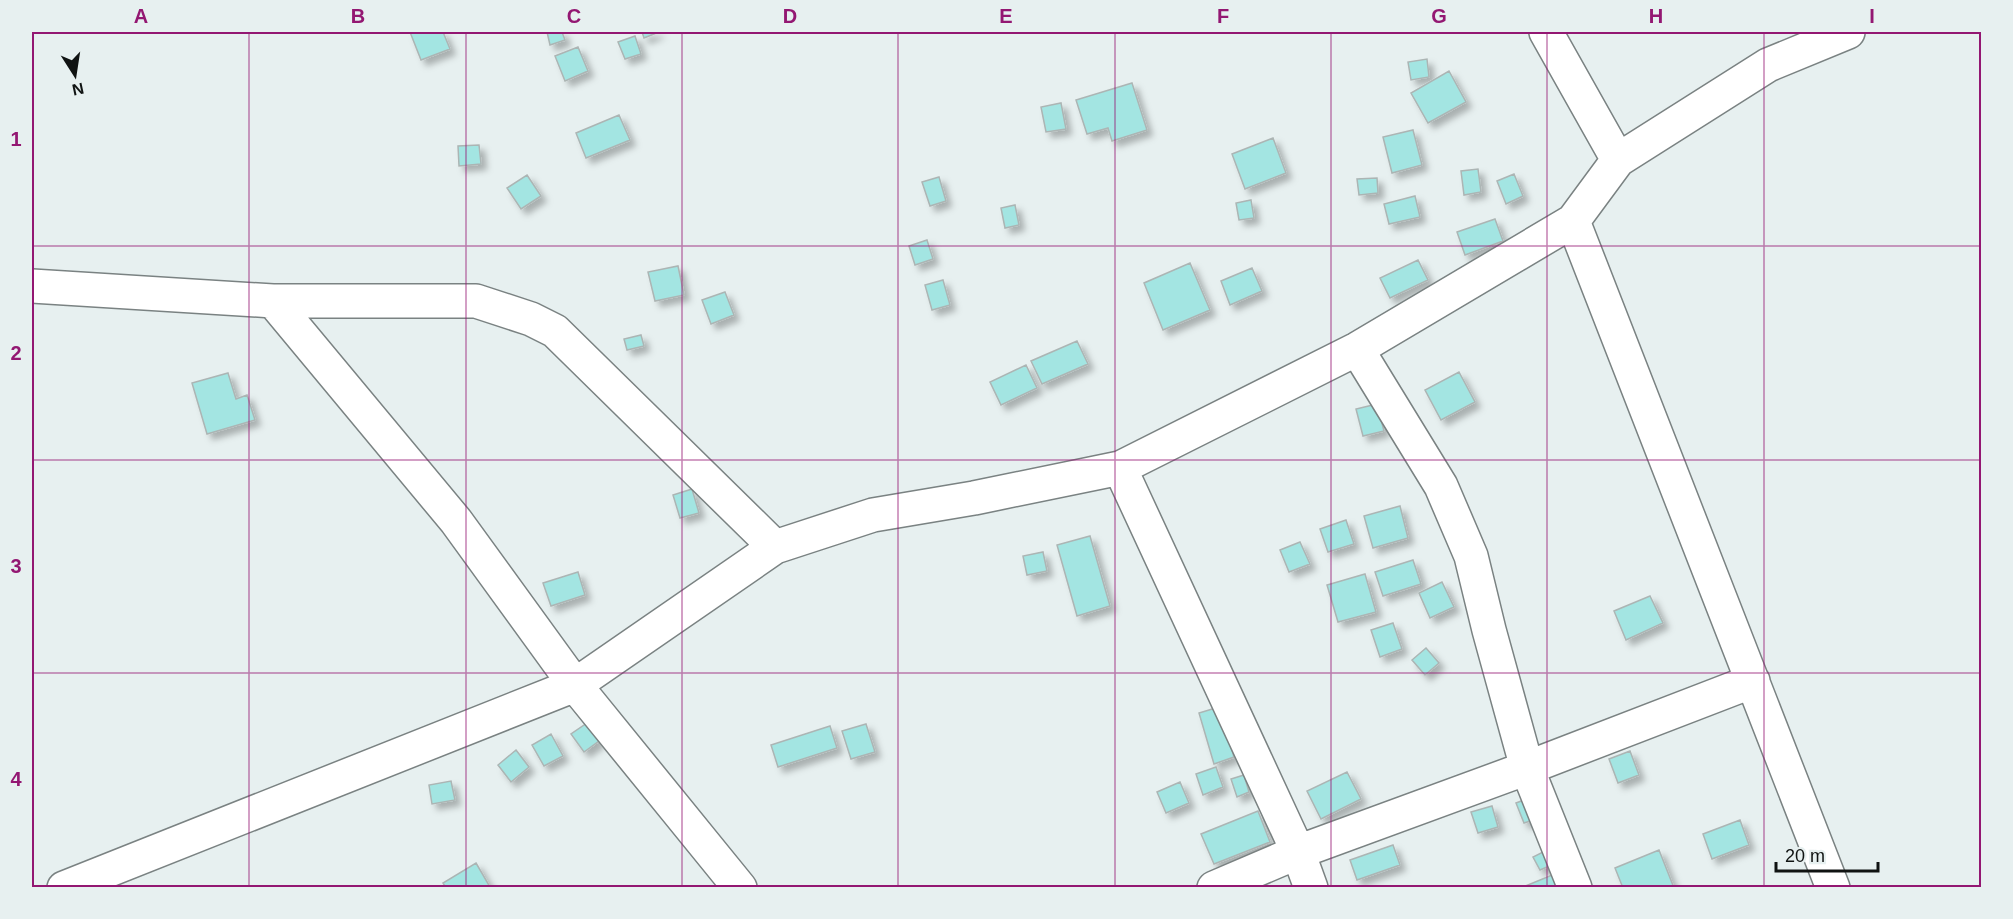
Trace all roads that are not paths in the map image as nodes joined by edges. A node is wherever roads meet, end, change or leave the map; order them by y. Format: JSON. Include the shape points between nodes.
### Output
{"nodes":[{"id":1,"x":1546,"y":32,"type":"edge"},
{"id":2,"x":1848,"y":32,"type":"edge"},
{"id":3,"x":1618,"y":160,"type":"junction"},
{"id":4,"x":1574,"y":221,"type":"junction"},
{"id":5,"x":32,"y":286,"type":"edge"},
{"id":6,"x":273,"y":301,"type":"junction"},
{"id":7,"x":1357,"y":349,"type":"junction"},
{"id":8,"x":1120,"y":468,"type":"junction"},
{"id":9,"x":775,"y":548,"type":"junction"},
{"id":10,"x":1753,"y":681,"type":"junction"},
{"id":11,"x":574,"y":685,"type":"junction"},
{"id":12,"x":1527,"y":768,"type":"junction"},
{"id":13,"x":1298,"y":852,"type":"junction"},
{"id":14,"x":64,"y":888,"type":"edge"},
{"id":15,"x":740,"y":888,"type":"edge"},
{"id":16,"x":1214,"y":888,"type":"edge"},
{"id":17,"x":1311,"y":888,"type":"edge"},
{"id":18,"x":1575,"y":888,"type":"edge"},
{"id":19,"x":1833,"y":888,"type":"edge"}],
"edges":[{"from":1,"to":3,"type":"street"},
{"from":2,"to":3,"type":"street","via":[[1768,65]]},
{"from":3,"to":4,"type":"street"},
{"from":4,"to":7,"type":"street"},
{"from":4,"to":10,"type":"street"},
{"from":5,"to":6,"type":"street"},
{"from":6,"to":9,"type":"street","via":[[476,301],[531,319],[555,331]]},
{"from":6,"to":11,"type":"street","via":[[456,520]]},
{"from":7,"to":8,"type":"street"},
{"from":7,"to":12,"type":"street","via":[[1441,486],[1471,556]]},
{"from":8,"to":9,"type":"street","via":[[873,514]]},
{"from":8,"to":13,"type":"street"},
{"from":9,"to":11,"type":"street"},
{"from":10,"to":12,"type":"street"},
{"from":10,"to":19,"type":"street"},
{"from":11,"to":14,"type":"street"},
{"from":11,"to":15,"type":"street"},
{"from":12,"to":13,"type":"street"},
{"from":12,"to":18,"type":"street"},
{"from":13,"to":16,"type":"street"},
{"from":13,"to":17,"type":"street"}]}
